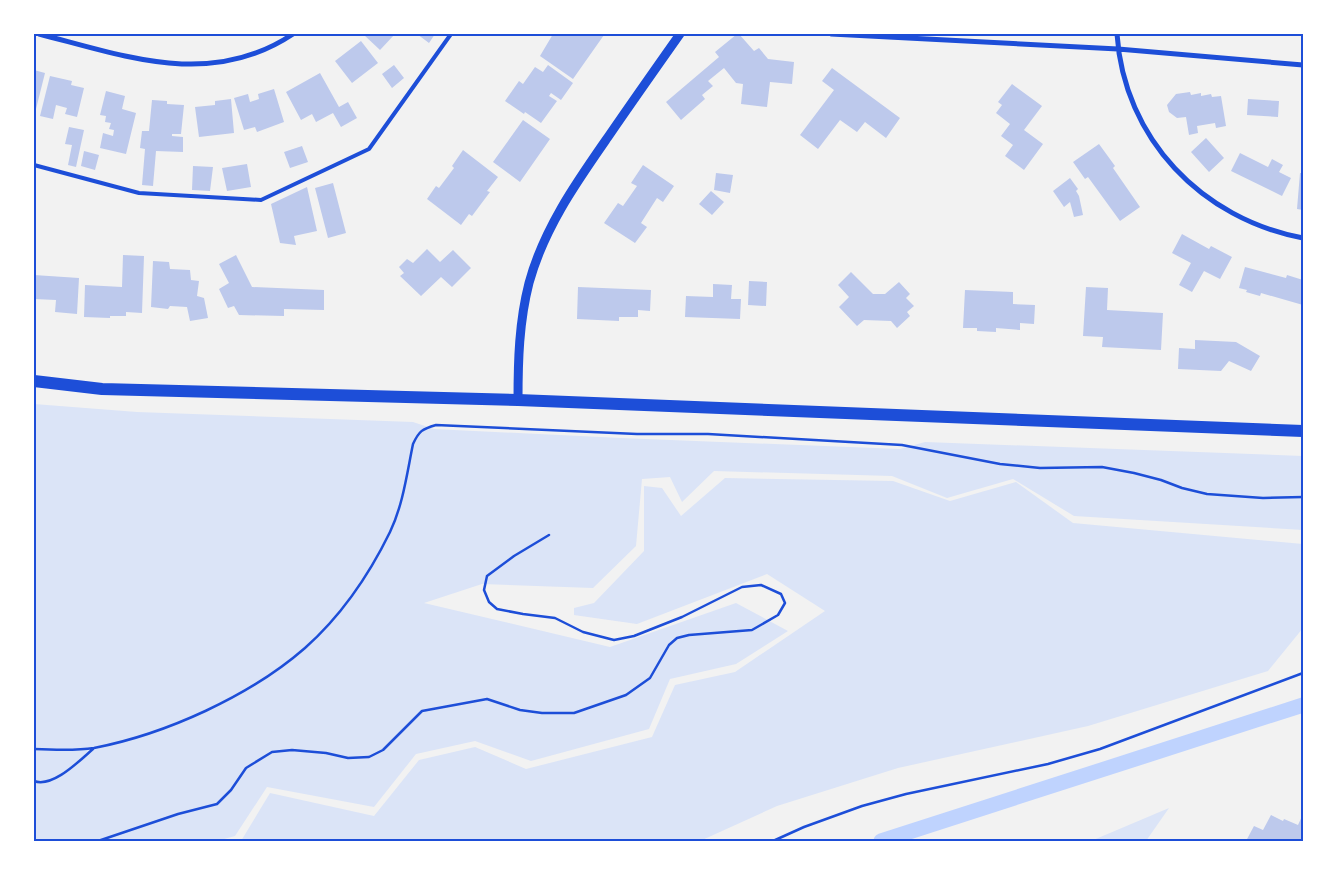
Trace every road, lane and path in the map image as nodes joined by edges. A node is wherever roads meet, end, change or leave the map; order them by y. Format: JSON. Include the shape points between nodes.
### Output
{"nodes":[{"id":1,"x":39,"y":34,"type":"edge"},
{"id":2,"x":293,"y":34,"type":"edge"},
{"id":3,"x":451,"y":34,"type":"edge"},
{"id":4,"x":680,"y":34,"type":"edge"},
{"id":5,"x":831,"y":34,"type":"edge"},
{"id":6,"x":1117,"y":34,"type":"edge"},
{"id":7,"x":1118,"y":49,"type":"junction"},
{"id":8,"x":1303,"y":65,"type":"edge"},
{"id":9,"x":34,"y":165,"type":"edge"},
{"id":10,"x":1303,"y":238,"type":"edge"},
{"id":11,"x":34,"y":381,"type":"edge"},
{"id":12,"x":518,"y":400,"type":"junction"},
{"id":13,"x":1303,"y":431,"type":"edge"},
{"id":14,"x":1303,"y":498,"type":"edge"},
{"id":15,"x":549,"y":535,"type":"dead end"},
{"id":16,"x":1303,"y":673,"type":"edge"},
{"id":17,"x":94,"y":748,"type":"junction"},
{"id":18,"x":34,"y":749,"type":"edge"},
{"id":19,"x":34,"y":781,"type":"edge"},
{"id":20,"x":98,"y":841,"type":"edge"},
{"id":21,"x":773,"y":841,"type":"edge"}],
"edges":[{"from":1,"to":2,"type":"street","via":[[136,59],[188,65],[243,57]]},
{"from":3,"to":9,"type":"lane","via":[[369,149],[261,200],[140,193]]},
{"from":4,"to":12,"type":"street","via":[[568,193],[552,224],[532,274],[522,317]]},
{"from":5,"to":7,"type":"street"},
{"from":6,"to":7,"type":"street"},
{"from":7,"to":8,"type":"street"},
{"from":7,"to":10,"type":"street","via":[[1132,102],[1161,152],[1181,176],[1228,212],[1252,224]]},
{"from":11,"to":12,"type":"main road","via":[[102,389]]},
{"from":12,"to":13,"type":"main road"},
{"from":14,"to":17,"type":"path","via":[[1207,494],[1102,467],[1040,468],[1000,464],[902,444],[436,425],[423,428],[413,444],[390,532],[360,586],[305,648],[262,680],[201,714],[163,730]]},
{"from":15,"to":20,"type":"path","via":[[487,576],[484,590],[489,602],[498,609],[555,618],[582,632],[614,640],[634,636],[742,587],[761,585],[781,594],[784,602],[778,615],[752,630],[677,638],[669,645],[650,678],[626,695],[574,713],[520,710],[487,698],[422,711],[383,750],[370,757],[348,758],[292,750],[272,752],[246,768],[217,804]]},
{"from":16,"to":21,"type":"path","via":[[1100,749],[862,806]]},
{"from":17,"to":18,"type":"path"},
{"from":17,"to":19,"type":"path","via":[[50,780]]}]}
